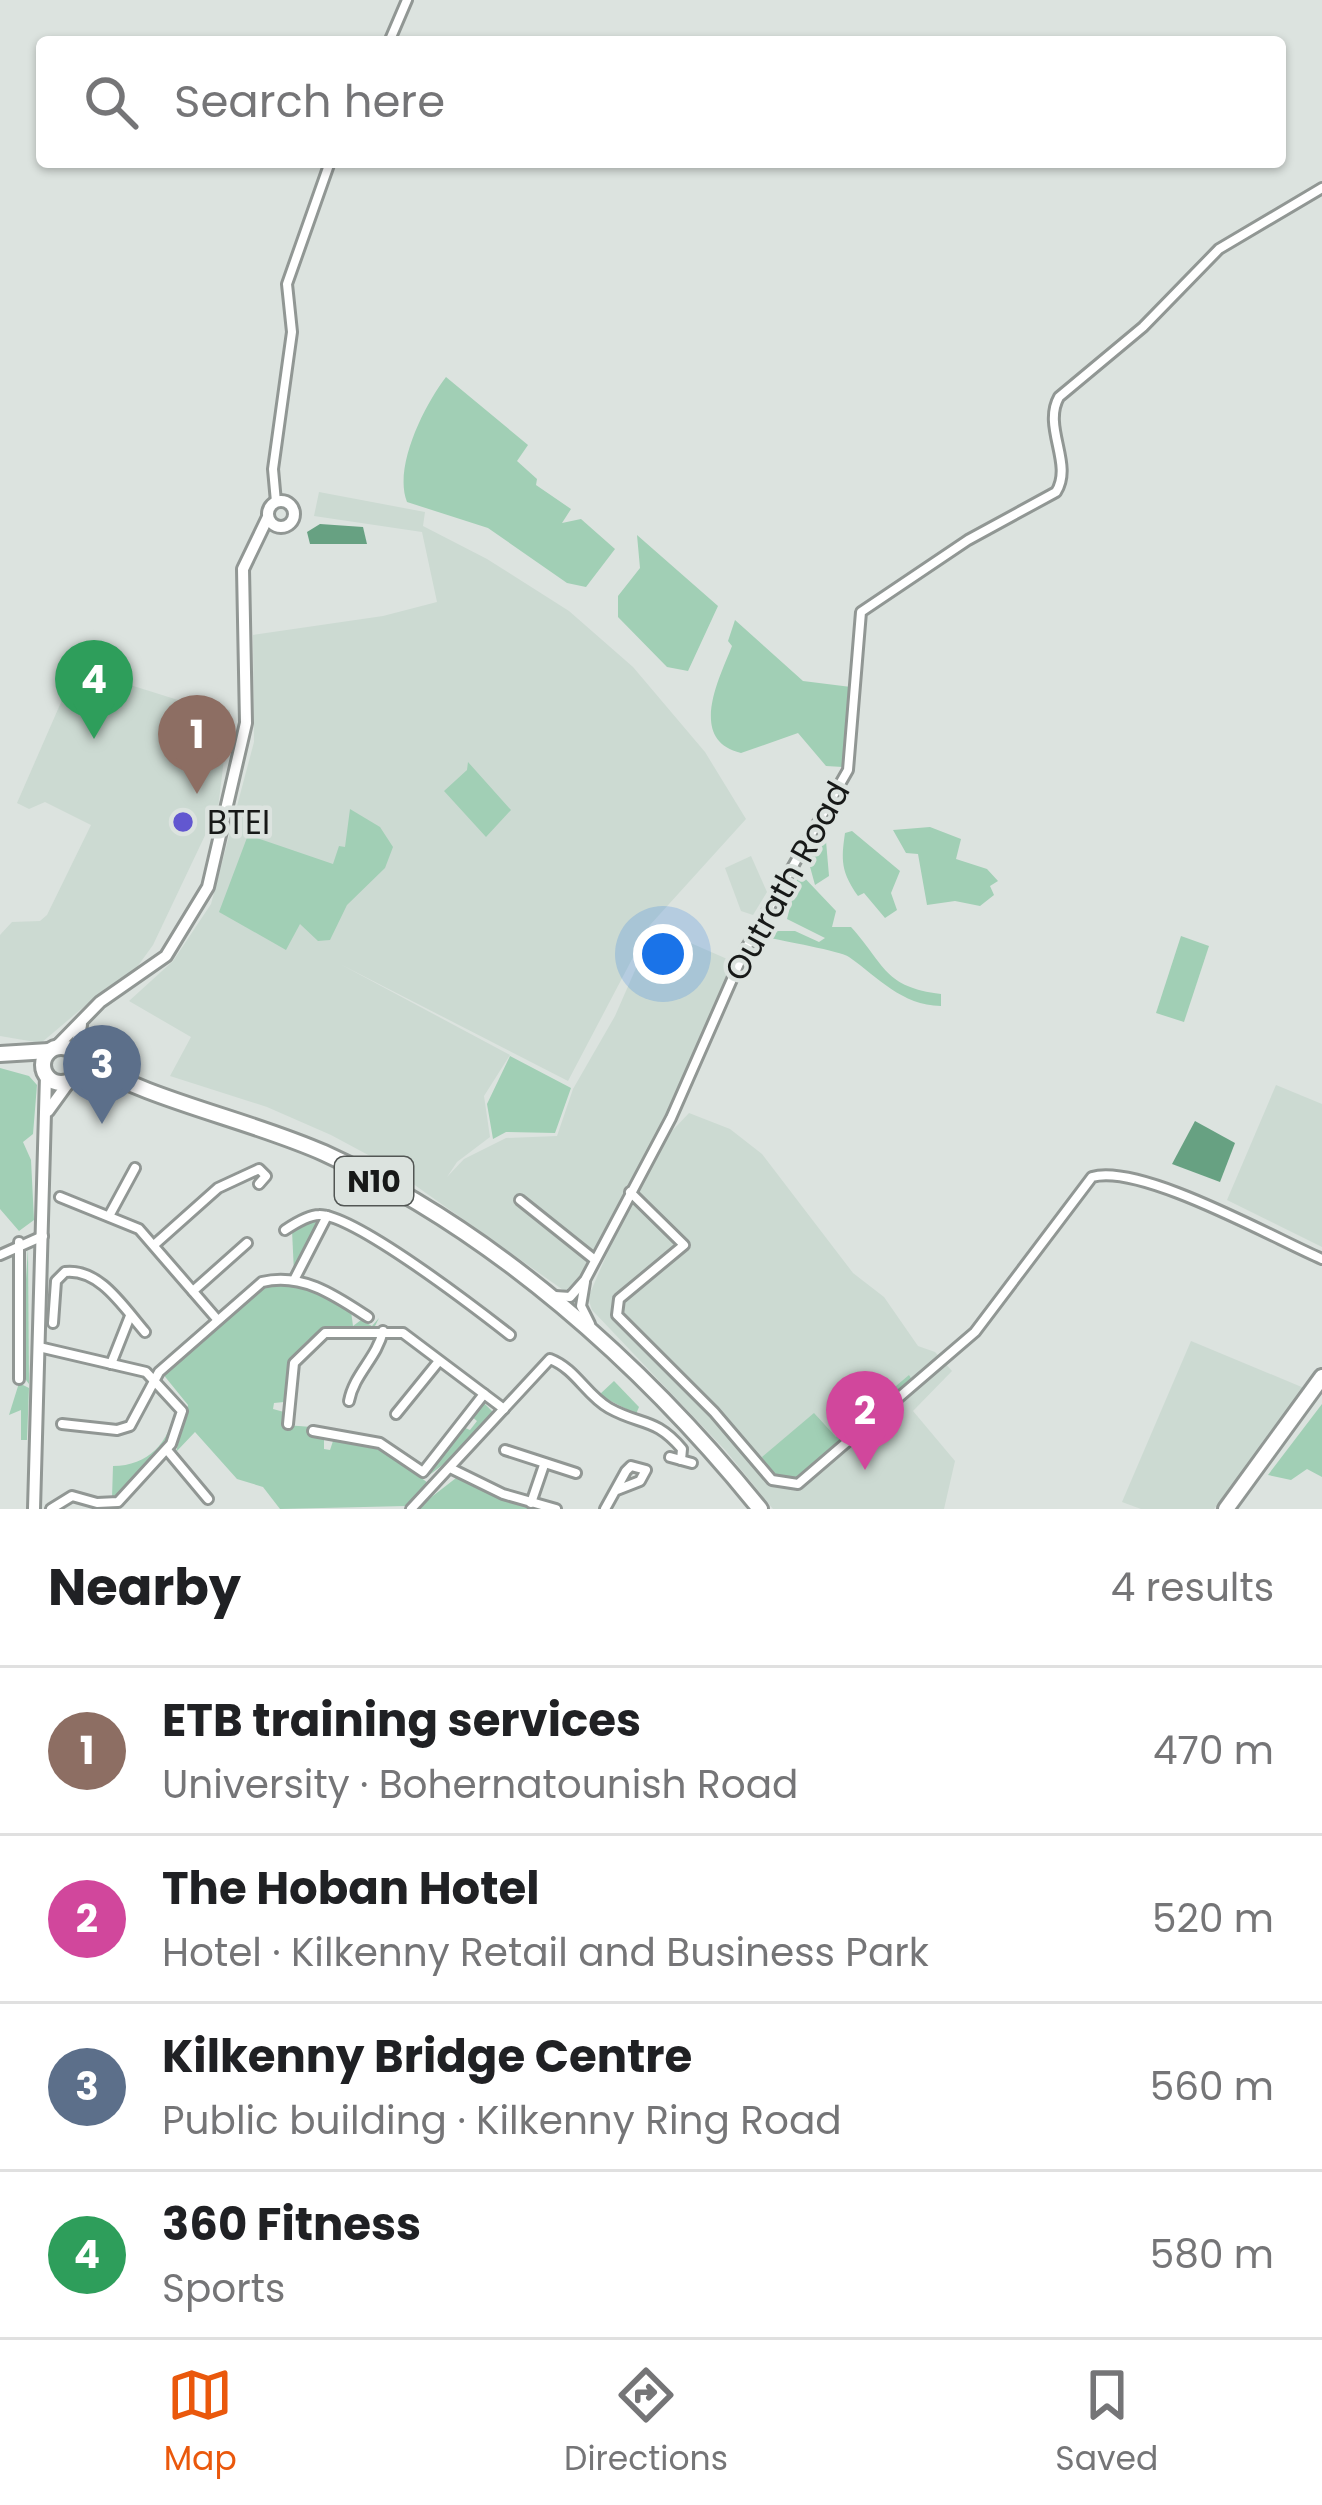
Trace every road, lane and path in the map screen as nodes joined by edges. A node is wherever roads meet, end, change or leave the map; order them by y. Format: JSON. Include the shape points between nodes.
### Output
{"nodes":[{"id":1,"x":407,"y":0,"type":"edge"},
{"id":2,"x":392,"y":36,"type":"edge"},
{"id":3,"x":328,"y":168,"type":"edge"},
{"id":4,"x":1322,"y":188,"type":"edge"},
{"id":5,"x":276,"y":502,"type":"junction"},
{"id":6,"x":270,"y":520,"type":"junction"},
{"id":7,"x":82,"y":1022,"type":"junction"},
{"id":8,"x":52,"y":1049,"type":"junction"},
{"id":9,"x":2,"y":1054,"type":"edge"},
{"id":10,"x":76,"y":1054,"type":"junction"},
{"id":11,"x":45,"y":1075,"type":"junction"},
{"id":12,"x":110,"y":1077,"type":"junction"},
{"id":13,"x":71,"y":1081,"type":"junction"},
{"id":14,"x":46,"y":1114,"type":"junction"},
{"id":15,"x":135,"y":1168,"type":"dead end"},
{"id":16,"x":259,"y":1184,"type":"dead end"},
{"id":17,"x":630,"y":1192,"type":"junction"},
{"id":18,"x":60,"y":1197,"type":"dead end"},
{"id":19,"x":520,"y":1200,"type":"dead end"},
{"id":20,"x":109,"y":1216,"type":"junction"},
{"id":21,"x":327,"y":1216,"type":"junction"},
{"id":22,"x":285,"y":1230,"type":"dead end"},
{"id":23,"x":44,"y":1235,"type":"junction"},
{"id":24,"x":20,"y":1242,"type":"junction"},
{"id":25,"x":248,"y":1243,"type":"dead end"},
{"id":26,"x":154,"y":1245,"type":"junction"},
{"id":27,"x":0,"y":1255,"type":"edge"},
{"id":28,"x":1319,"y":1259,"type":"edge"},
{"id":29,"x":595,"y":1260,"type":"junction"},
{"id":30,"x":508,"y":1266,"type":"junction"},
{"id":31,"x":294,"y":1280,"type":"junction"},
{"id":32,"x":585,"y":1280,"type":"junction"},
{"id":33,"x":193,"y":1292,"type":"junction"},
{"id":34,"x":131,"y":1315,"type":"junction"},
{"id":35,"x":216,"y":1318,"type":"junction"},
{"id":36,"x":354,"y":1322,"type":"dead end"},
{"id":37,"x":53,"y":1323,"type":"dead end"},
{"id":38,"x":383,"y":1331,"type":"junction"},
{"id":39,"x":145,"y":1332,"type":"dead end"},
{"id":40,"x":510,"y":1335,"type":"dead end"},
{"id":41,"x":39,"y":1347,"type":"junction"},
{"id":42,"x":439,"y":1361,"type":"junction"},
{"id":43,"x":111,"y":1364,"type":"junction"},
{"id":44,"x":632,"y":1370,"type":"junction"},
{"id":45,"x":154,"y":1377,"type":"junction"},
{"id":46,"x":1322,"y":1377,"type":"edge"},
{"id":47,"x":19,"y":1379,"type":"dead end"},
{"id":48,"x":484,"y":1394,"type":"junction"},
{"id":49,"x":349,"y":1401,"type":"dead end"},
{"id":50,"x":504,"y":1409,"type":"junction"},
{"id":51,"x":396,"y":1414,"type":"dead end"},
{"id":52,"x":62,"y":1424,"type":"dead end"},
{"id":53,"x":288,"y":1424,"type":"dead end"},
{"id":54,"x":313,"y":1430,"type":"dead end"},
{"id":55,"x":166,"y":1450,"type":"junction"},
{"id":56,"x":505,"y":1450,"type":"dead end"},
{"id":57,"x":670,"y":1457,"type":"dead end"},
{"id":58,"x":544,"y":1465,"type":"junction"},
{"id":59,"x":452,"y":1468,"type":"junction"},
{"id":60,"x":577,"y":1473,"type":"dead end"},
{"id":61,"x":616,"y":1490,"type":"dead end"},
{"id":62,"x":208,"y":1500,"type":"dead end"},
{"id":63,"x":531,"y":1503,"type":"junction"},
{"id":64,"x":120,"y":1505,"type":"edge"},
{"id":65,"x":34,"y":1509,"type":"edge"},
{"id":66,"x":51,"y":1509,"type":"edge"},
{"id":67,"x":411,"y":1509,"type":"edge"},
{"id":68,"x":553,"y":1509,"type":"edge"},
{"id":69,"x":605,"y":1509,"type":"edge"},
{"id":70,"x":760,"y":1509,"type":"edge"},
{"id":71,"x":1226,"y":1509,"type":"edge"}],
"edges":[{"from":1,"to":2,"type":"street"},
{"from":3,"to":5,"type":"street","via":[[290,265]]},
{"from":4,"to":17,"type":"street","name":"Outrath Road","via":[[1219,249],[1059,397],[1052,409],[1056,492],[861,612],[848,770],[745,950]]},
{"from":5,"to":6,"type":"street"},
{"from":5,"to":6,"type":"street","via":[[293,514],[286,526]]},
{"from":6,"to":7,"type":"street","via":[[243,568],[240,763],[208,887],[166,956]]},
{"from":7,"to":8,"type":"street"},
{"from":7,"to":10,"type":"street"},
{"from":8,"to":9,"type":"highway","number":"N10"},
{"from":8,"to":10,"type":"highway","number":"N10"},
{"from":8,"to":11,"type":"highway"},
{"from":9,"to":11,"type":"highway","number":"N10"},
{"from":10,"to":12,"type":"highway","number":"N10"},
{"from":10,"to":13,"type":"highway"},
{"from":11,"to":13,"type":"highway","number":"N10"},
{"from":11,"to":14,"type":"street"},
{"from":12,"to":13,"type":"highway","number":"N10"},
{"from":12,"to":30,"type":"highway","number":"N10","via":[[326,1154]]},
{"from":13,"to":14,"type":"street"},
{"from":14,"to":23,"type":"street"},
{"from":15,"to":20,"type":"street"},
{"from":16,"to":26,"type":"street","via":[[266,1176],[259,1169],[219,1187]]},
{"from":17,"to":28,"type":"street","via":[[684,1245],[620,1299],[617,1315],[784,1485],[798,1484],[975,1332],[1092,1177],[1223,1210]]},
{"from":17,"to":29,"type":"street","name":"Outrath Road"},
{"from":18,"to":20,"type":"street"},
{"from":19,"to":29,"type":"street"},
{"from":20,"to":26,"type":"street"},
{"from":21,"to":22,"type":"street"},
{"from":21,"to":31,"type":"street"},
{"from":21,"to":40,"type":"street","via":[[406,1259]]},
{"from":23,"to":24,"type":"street"},
{"from":23,"to":41,"type":"street"},
{"from":24,"to":27,"type":"street"},
{"from":24,"to":47,"type":"street"},
{"from":25,"to":33,"type":"street"},
{"from":26,"to":33,"type":"street"},
{"from":29,"to":32,"type":"street","name":"Outrath Road"},
{"from":30,"to":32,"type":"street","via":[[563,1299]]},
{"from":30,"to":44,"type":"highway","number":"N10"},
{"from":31,"to":35,"type":"street","via":[[262,1282]]},
{"from":31,"to":36,"type":"street","via":[[364,1315]]},
{"from":32,"to":44,"type":"street","via":[[585,1319]]},
{"from":33,"to":35,"type":"street"},
{"from":34,"to":37,"type":"street","via":[[97,1279],[71,1270],[56,1281]]},
{"from":34,"to":39,"type":"street"},
{"from":34,"to":43,"type":"street"},
{"from":35,"to":45,"type":"street"},
{"from":38,"to":42,"type":"street","via":[[403,1334]]},
{"from":38,"to":49,"type":"street"},
{"from":38,"to":53,"type":"street","via":[[311,1341],[294,1363],[283,1407]]},
{"from":41,"to":43,"type":"street"},
{"from":41,"to":65,"type":"street"},
{"from":42,"to":48,"type":"street"},
{"from":42,"to":51,"type":"street"},
{"from":43,"to":45,"type":"street"},
{"from":44,"to":70,"type":"highway","number":"N10"},
{"from":45,"to":52,"type":"street","via":[[141,1413],[124,1429]]},
{"from":45,"to":55,"type":"street","via":[[182,1407]]},
{"from":46,"to":71,"type":"highway"},
{"from":48,"to":50,"type":"street"},
{"from":48,"to":54,"type":"street","via":[[419,1472],[380,1443]]},
{"from":50,"to":57,"type":"street","via":[[554,1359],[610,1408],[664,1427],[686,1461]]},
{"from":50,"to":59,"type":"street"},
{"from":55,"to":62,"type":"street"},
{"from":55,"to":64,"type":"street"},
{"from":56,"to":58,"type":"street"},
{"from":58,"to":60,"type":"street"},
{"from":58,"to":63,"type":"street"},
{"from":59,"to":63,"type":"street"},
{"from":59,"to":67,"type":"street"},
{"from":61,"to":69,"type":"street"},
{"from":63,"to":68,"type":"street"},
{"from":64,"to":66,"type":"street","via":[[72,1496]]}]}
